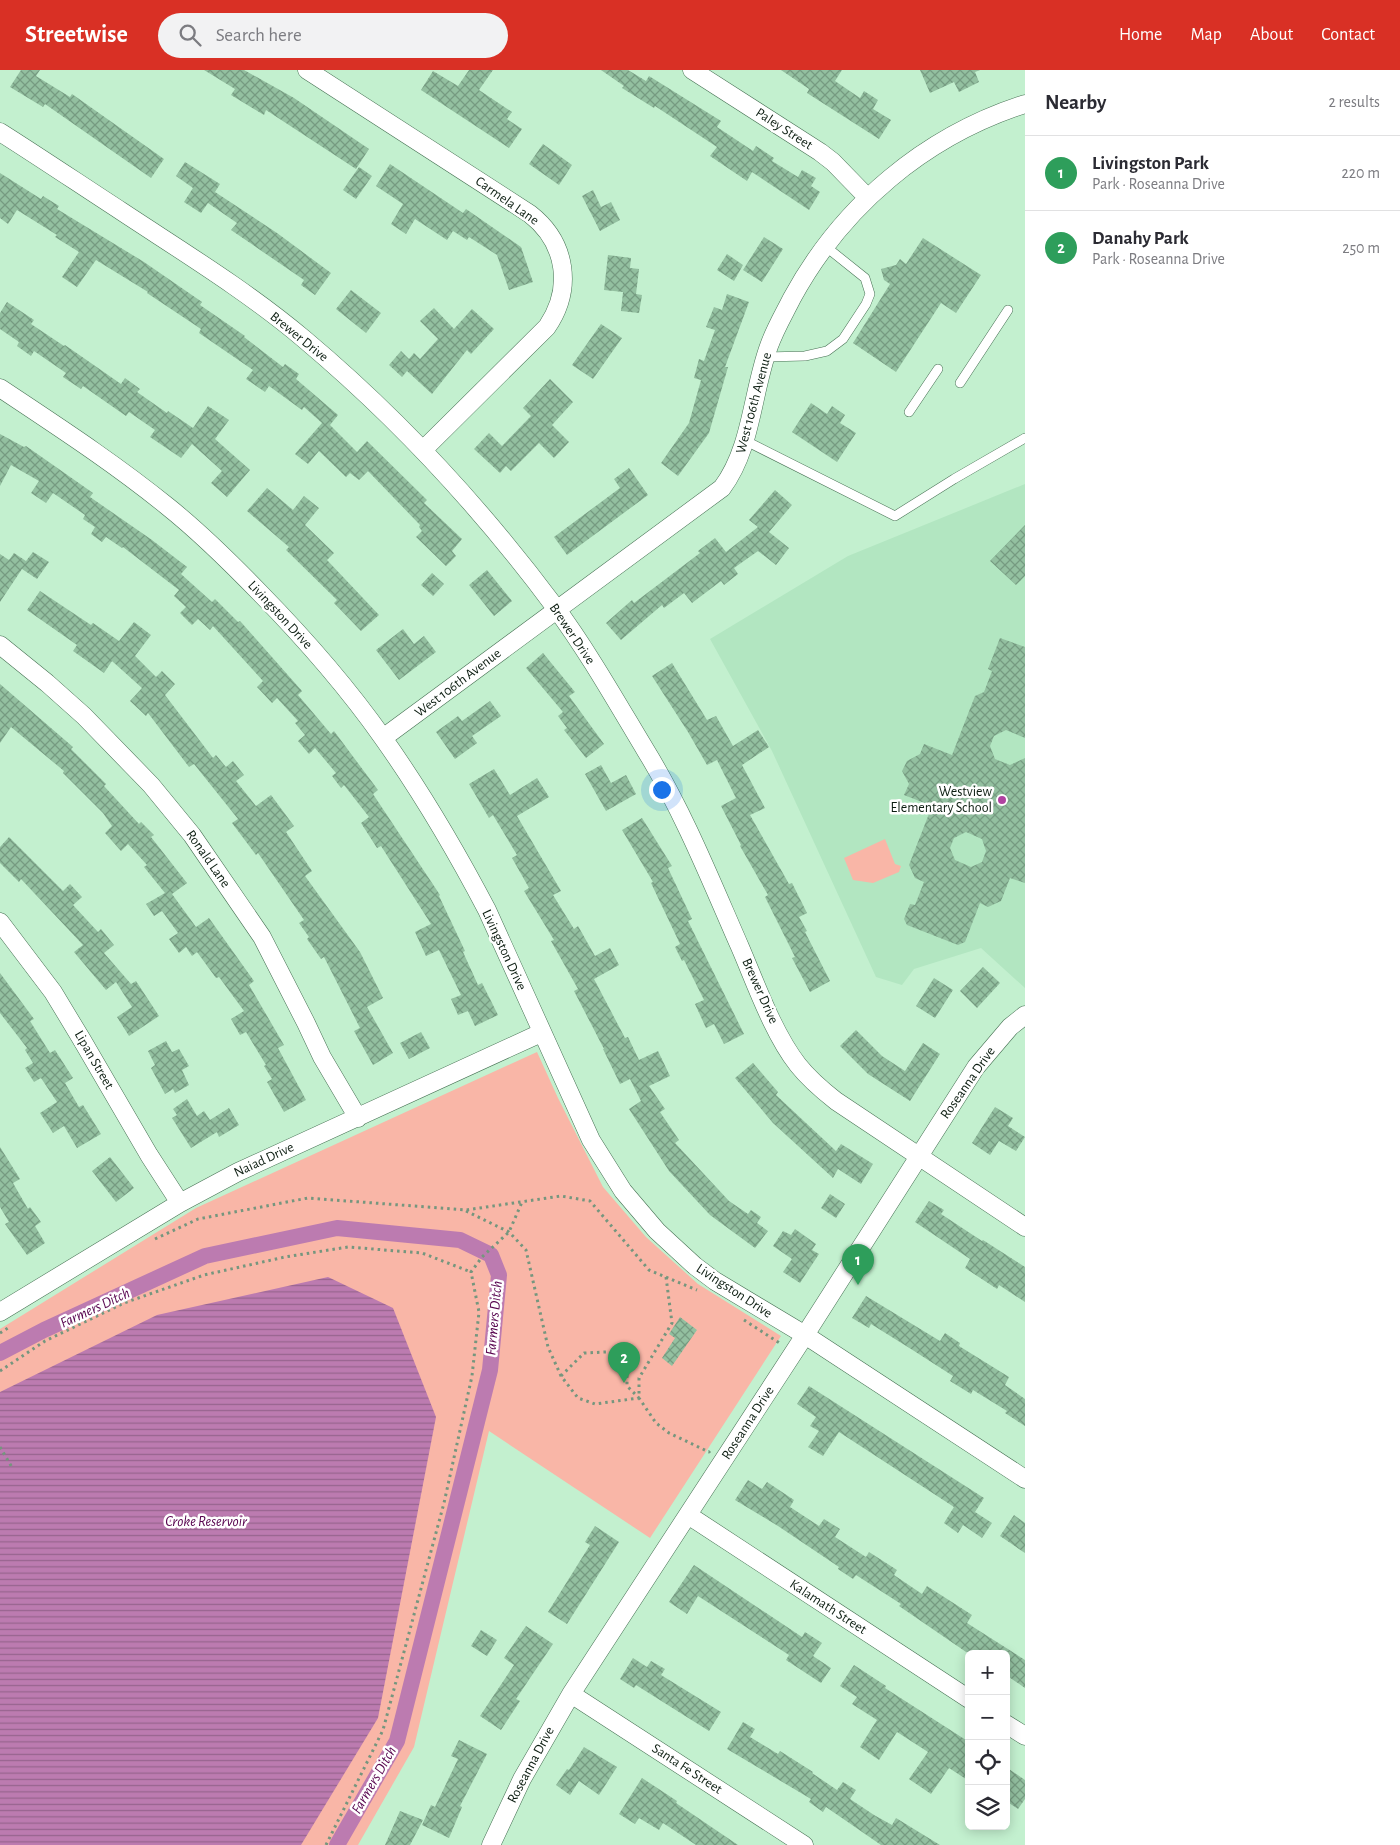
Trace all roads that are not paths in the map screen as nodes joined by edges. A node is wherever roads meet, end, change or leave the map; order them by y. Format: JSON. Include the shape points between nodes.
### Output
{"nodes":[{"id":1,"x":307,"y":70,"type":"edge"},
{"id":2,"x":692,"y":70,"type":"edge"},
{"id":3,"x":1025,"y":104,"type":"edge"},
{"id":4,"x":0,"y":132,"type":"edge"},
{"id":5,"x":868,"y":198,"type":"junction"},
{"id":6,"x":825,"y":246,"type":"junction"},
{"id":7,"x":1008,"y":310,"type":"dead end"},
{"id":8,"x":766,"y":357,"type":"junction"},
{"id":9,"x":938,"y":368,"type":"dead end"},
{"id":10,"x":960,"y":383,"type":"dead end"},
{"id":11,"x":0,"y":388,"type":"edge"},
{"id":12,"x":909,"y":412,"type":"dead end"},
{"id":13,"x":1025,"y":438,"type":"edge"},
{"id":14,"x":744,"y":440,"type":"junction"},
{"id":15,"x":423,"y":450,"type":"junction"},
{"id":16,"x":557,"y":610,"type":"junction"},
{"id":17,"x":0,"y":644,"type":"edge"},
{"id":18,"x":383,"y":738,"type":"junction"},
{"id":19,"x":0,"y":922,"type":"edge"},
{"id":20,"x":1025,"y":1015,"type":"edge"},
{"id":21,"x":541,"y":1033,"type":"junction"},
{"id":22,"x":358,"y":1118,"type":"junction"},
{"id":23,"x":919,"y":1157,"type":"junction"},
{"id":24,"x":180,"y":1203,"type":"junction"},
{"id":25,"x":1025,"y":1227,"type":"edge"},
{"id":26,"x":4,"y":1311,"type":"edge"},
{"id":27,"x":804,"y":1335,"type":"junction"},
{"id":28,"x":1025,"y":1479,"type":"edge"},
{"id":29,"x":688,"y":1515,"type":"junction"},
{"id":30,"x":571,"y":1694,"type":"junction"},
{"id":31,"x":965,"y":1696,"type":"edge"},
{"id":32,"x":1010,"y":1727,"type":"edge"},
{"id":33,"x":1025,"y":1736,"type":"edge"},
{"id":34,"x":491,"y":1845,"type":"edge"},
{"id":35,"x":804,"y":1845,"type":"edge"}],
"edges":[{"from":1,"to":15,"type":"street","name":"Carmela Lane","via":[[530,214],[540,222],[560,254],[563,290],[550,322],[536,340]]},
{"from":2,"to":5,"type":"street","name":"Paley Street","via":[[820,152]]},
{"from":3,"to":5,"type":"street","name":"West 106th Avenue","via":[[977,122],[939,142],[905,165]]},
{"from":4,"to":15,"type":"street","name":"Brewer Drive","via":[[247,296],[303,339]]},
{"from":5,"to":6,"type":"street","name":"West 106th Avenue"},
{"from":6,"to":8,"type":"street","name":"West 106th Avenue","via":[[778,324]]},
{"from":6,"to":8,"type":"lane","via":[[865,278],[870,294],[866,304],[843,339],[827,351],[806,356]]},
{"from":7,"to":10,"type":"lane"},
{"from":8,"to":14,"type":"street","name":"West 106th Avenue"},
{"from":9,"to":12,"type":"lane"},
{"from":11,"to":18,"type":"street","name":"Livingston Drive","via":[[122,471],[201,536],[298,633]]},
{"from":13,"to":14,"type":"lane","via":[[895,516]]},
{"from":14,"to":16,"type":"street","name":"West 106th Avenue","via":[[742,451],[722,488]]},
{"from":15,"to":16,"type":"street","name":"Brewer Drive","via":[[511,551]]},
{"from":16,"to":18,"type":"street","name":"West 106th Avenue"},
{"from":16,"to":23,"type":"street","name":"Brewer Drive","via":[[659,771],[787,1049],[820,1089]]},
{"from":17,"to":22,"type":"street","name":"Ronald Lane","via":[[84,716],[151,785],[192,835],[262,937],[322,1057]]},
{"from":18,"to":21,"type":"street","name":"Livingston Drive","via":[[416,786],[468,875]]},
{"from":19,"to":24,"type":"street","name":"Lipan Street","via":[[53,992]]},
{"from":20,"to":23,"type":"street","name":"Roseanna Drive","via":[[986,1054]]},
{"from":21,"to":22,"type":"street","name":"Naiad Drive"},
{"from":21,"to":27,"type":"street","name":"Livingston Drive","via":[[591,1140],[641,1213],[715,1281]]},
{"from":22,"to":24,"type":"street","name":"Naiad Drive","via":[[266,1159]]},
{"from":23,"to":25,"type":"street","name":"Brewer Drive"},
{"from":23,"to":27,"type":"street","name":"Roseanna Drive"},
{"from":24,"to":26,"type":"street","name":"Naiad Drive"},
{"from":27,"to":28,"type":"street","name":"Livingston Drive"},
{"from":27,"to":29,"type":"street","name":"Roseanna Drive"},
{"from":29,"to":30,"type":"street","name":"Roseanna Drive"},
{"from":29,"to":31,"type":"street","name":"Kalamath Street"},
{"from":30,"to":34,"type":"street","name":"Roseanna Drive","via":[[522,1778]]},
{"from":30,"to":35,"type":"street","name":"Santa Fe Street"},
{"from":32,"to":33,"type":"street"}]}
